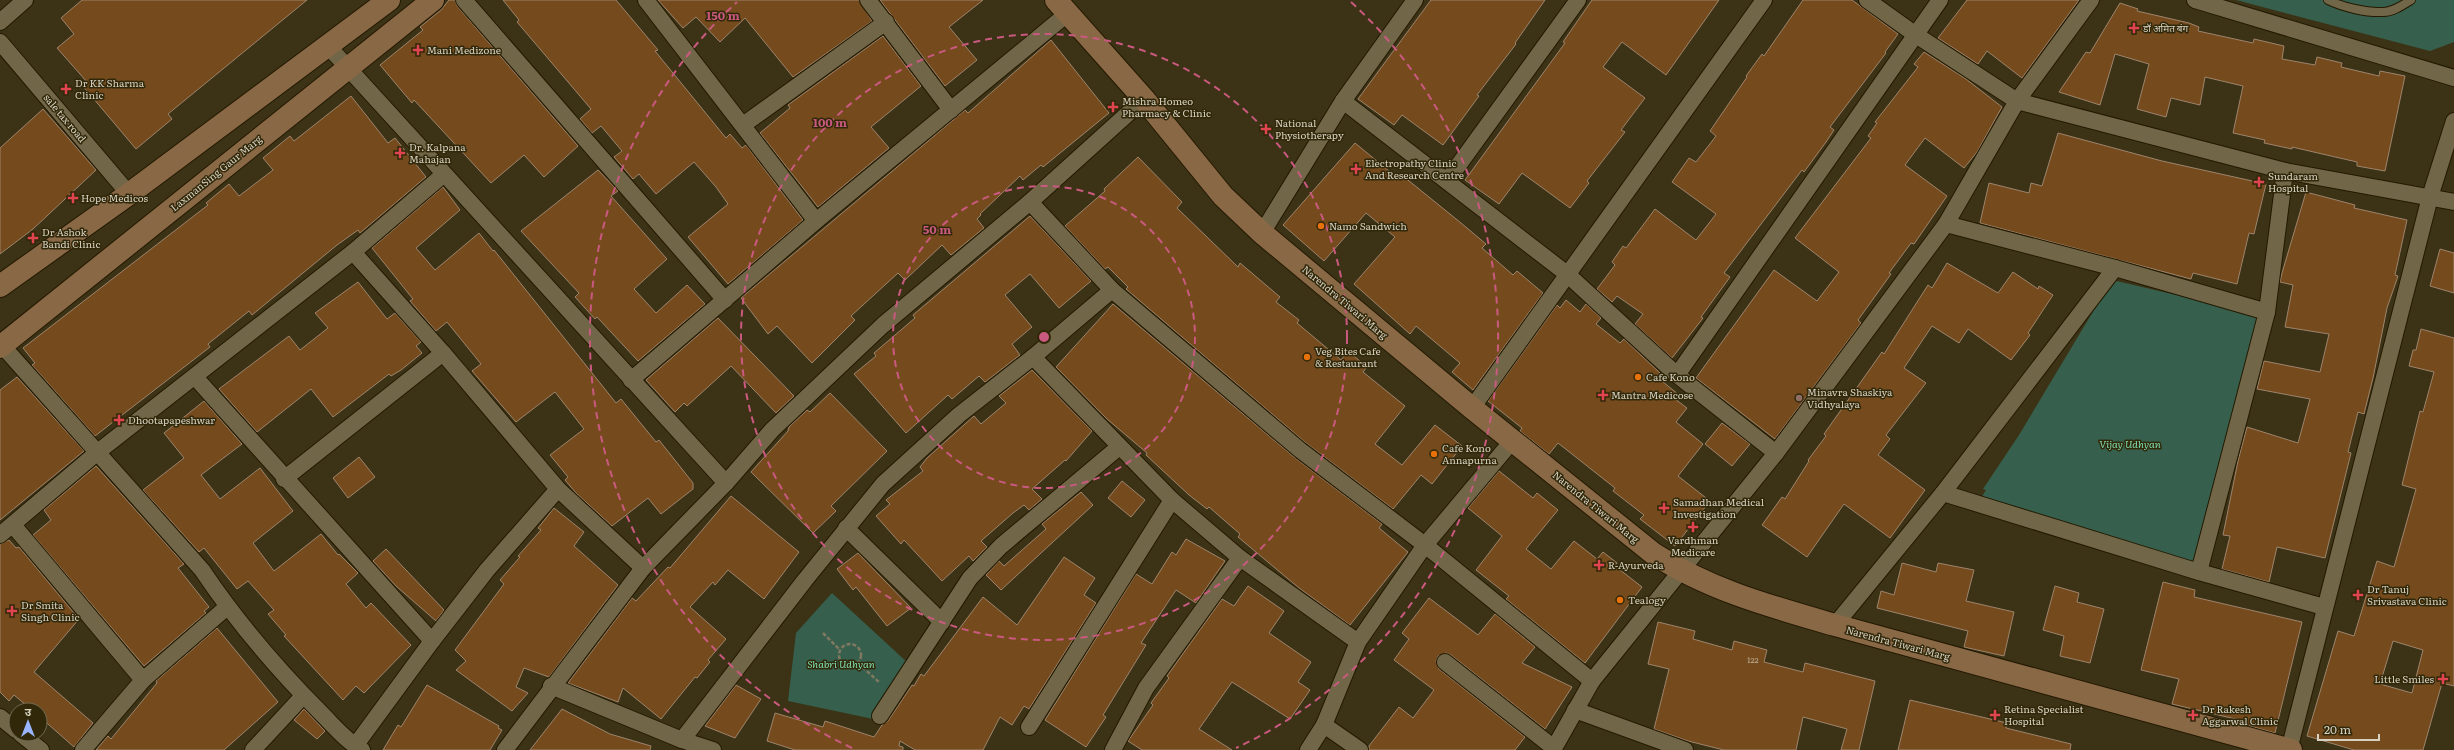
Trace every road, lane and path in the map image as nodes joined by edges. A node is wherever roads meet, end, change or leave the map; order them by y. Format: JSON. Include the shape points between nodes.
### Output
{"nodes":[{"id":1,"x":25,"y":0,"type":"edge"},
{"id":2,"x":389,"y":0,"type":"edge"},
{"id":3,"x":433,"y":0,"type":"edge"},
{"id":4,"x":464,"y":0,"type":"edge"},
{"id":5,"x":646,"y":0,"type":"edge"},
{"id":6,"x":868,"y":0,"type":"edge"},
{"id":7,"x":1415,"y":0,"type":"edge"},
{"id":8,"x":1578,"y":0,"type":"edge"},
{"id":9,"x":1764,"y":0,"type":"edge"},
{"id":10,"x":1867,"y":0,"type":"edge"},
{"id":11,"x":1940,"y":0,"type":"edge"},
{"id":12,"x":2091,"y":0,"type":"edge"},
{"id":13,"x":2195,"y":0,"type":"edge"},
{"id":14,"x":2328,"y":0,"type":"edge"},
{"id":15,"x":2411,"y":0,"type":"edge"},
{"id":16,"x":1061,"y":7,"type":"edge"},
{"id":17,"x":0,"y":22,"type":"edge"},
{"id":18,"x":886,"y":22,"type":"junction"},
{"id":19,"x":1916,"y":35,"type":"junction"},
{"id":20,"x":0,"y":42,"type":"edge"},
{"id":21,"x":328,"y":46,"type":"junction"},
{"id":22,"x":347,"y":68,"type":"junction"},
{"id":23,"x":2454,"y":78,"type":"edge"},
{"id":24,"x":1144,"y":99,"type":"junction"},
{"id":25,"x":1343,"y":101,"type":"junction"},
{"id":26,"x":2018,"y":101,"type":"junction"},
{"id":27,"x":951,"y":110,"type":"junction"},
{"id":28,"x":2454,"y":122,"type":"edge"},
{"id":29,"x":743,"y":125,"type":"junction"},
{"id":30,"x":2285,"y":171,"type":"junction"},
{"id":31,"x":443,"y":175,"type":"junction"},
{"id":32,"x":1447,"y":181,"type":"junction"},
{"id":33,"x":130,"y":194,"type":"junction"},
{"id":34,"x":2430,"y":197,"type":"junction"},
{"id":35,"x":1030,"y":202,"type":"junction"},
{"id":36,"x":2454,"y":202,"type":"edge"},
{"id":37,"x":816,"y":221,"type":"junction"},
{"id":38,"x":1946,"y":224,"type":"junction"},
{"id":39,"x":1262,"y":233,"type":"junction"},
{"id":40,"x":353,"y":252,"type":"junction"},
{"id":41,"x":2115,"y":268,"type":"junction"},
{"id":42,"x":1568,"y":274,"type":"junction"},
{"id":43,"x":0,"y":286,"type":"edge"},
{"id":44,"x":1112,"y":290,"type":"junction"},
{"id":45,"x":725,"y":300,"type":"junction"},
{"id":46,"x":2267,"y":312,"type":"junction"},
{"id":47,"x":1,"y":345,"type":"edge"},
{"id":48,"x":443,"y":353,"type":"junction"},
{"id":49,"x":1033,"y":358,"type":"junction"},
{"id":50,"x":1677,"y":375,"type":"junction"},
{"id":51,"x":195,"y":377,"type":"junction"},
{"id":52,"x":631,"y":380,"type":"junction"},
{"id":53,"x":1472,"y":408,"type":"junction"},
{"id":54,"x":1513,"y":440,"type":"junction"},
{"id":55,"x":1119,"y":447,"type":"junction"},
{"id":56,"x":99,"y":451,"type":"junction"},
{"id":57,"x":1776,"y":453,"type":"junction"},
{"id":58,"x":284,"y":478,"type":"junction"},
{"id":59,"x":726,"y":483,"type":"junction"},
{"id":60,"x":558,"y":489,"type":"junction"},
{"id":61,"x":1943,"y":493,"type":"junction"},
{"id":62,"x":1172,"y":500,"type":"junction"},
{"id":63,"x":13,"y":525,"type":"junction"},
{"id":64,"x":846,"y":528,"type":"junction"},
{"id":65,"x":0,"y":535,"type":"edge"},
{"id":66,"x":1425,"y":545,"type":"junction"},
{"id":67,"x":1240,"y":558,"type":"junction"},
{"id":68,"x":643,"y":568,"type":"junction"},
{"id":69,"x":1682,"y":572,"type":"junction"},
{"id":70,"x":2199,"y":572,"type":"junction"},
{"id":71,"x":227,"y":607,"type":"junction"},
{"id":72,"x":2324,"y":607,"type":"junction"},
{"id":73,"x":942,"y":622,"type":"junction"},
{"id":74,"x":1835,"y":625,"type":"junction"},
{"id":75,"x":823,"y":634,"type":"dead end"},
{"id":76,"x":432,"y":640,"type":"junction"},
{"id":77,"x":1358,"y":642,"type":"junction"},
{"id":78,"x":840,"y":650,"type":"junction"},
{"id":79,"x":1445,"y":662,"type":"dead end"},
{"id":80,"x":858,"y":663,"type":"junction"},
{"id":81,"x":143,"y":680,"type":"junction"},
{"id":82,"x":1592,"y":681,"type":"junction"},
{"id":83,"x":882,"y":684,"type":"dead end"},
{"id":84,"x":552,"y":686,"type":"junction"},
{"id":85,"x":303,"y":696,"type":"junction"},
{"id":86,"x":1575,"y":710,"type":"junction"},
{"id":87,"x":880,"y":716,"type":"dead end"},
{"id":88,"x":0,"y":717,"type":"edge"},
{"id":89,"x":8,"y":724,"type":"edge"},
{"id":90,"x":1324,"y":725,"type":"junction"},
{"id":91,"x":1028,"y":727,"type":"dead end"},
{"id":92,"x":682,"y":740,"type":"junction"},
{"id":93,"x":31,"y":742,"type":"edge"},
{"id":94,"x":359,"y":748,"type":"edge"},
{"id":95,"x":1554,"y":749,"type":"edge"},
{"id":96,"x":41,"y":750,"type":"edge"},
{"id":97,"x":83,"y":750,"type":"edge"},
{"id":98,"x":253,"y":750,"type":"edge"},
{"id":99,"x":504,"y":750,"type":"edge"},
{"id":100,"x":713,"y":750,"type":"edge"},
{"id":101,"x":1113,"y":750,"type":"edge"},
{"id":102,"x":1308,"y":750,"type":"edge"},
{"id":103,"x":1360,"y":750,"type":"edge"},
{"id":104,"x":1685,"y":750,"type":"edge"},
{"id":105,"x":2290,"y":750,"type":"edge"}],
"edges":[{"from":1,"to":17,"type":"street"},
{"from":2,"to":21,"type":"street"},
{"from":3,"to":22,"type":"street","name":"LaxmanSing Gaur Marg"},
{"from":4,"to":45,"type":"street"},
{"from":5,"to":29,"type":"street"},
{"from":6,"to":18,"type":"street"},
{"from":7,"to":25,"type":"street"},
{"from":8,"to":32,"type":"street"},
{"from":9,"to":42,"type":"street"},
{"from":10,"to":19,"type":"street"},
{"from":11,"to":19,"type":"street"},
{"from":12,"to":26,"type":"street"},
{"from":13,"to":23,"type":"street"},
{"from":14,"to":15,"type":"lane","via":[[2346,8],[2383,12]]},
{"from":16,"to":24,"type":"street","name":"Narendra Tiwari Marg"},
{"from":16,"to":27,"type":"street"},
{"from":18,"to":27,"type":"street"},
{"from":18,"to":29,"type":"street"},
{"from":19,"to":26,"type":"street"},
{"from":19,"to":50,"type":"street"},
{"from":20,"to":33,"type":"street","name":"sale tax road"},
{"from":21,"to":22,"type":"street"},
{"from":21,"to":33,"type":"street"},
{"from":22,"to":31,"type":"street"},
{"from":22,"to":47,"type":"street","name":"LaxmanSing Gaur Marg"},
{"from":24,"to":35,"type":"street"},
{"from":24,"to":39,"type":"street","name":"Narendra Tiwari Marg","via":[[1223,196]]},
{"from":25,"to":32,"type":"street"},
{"from":25,"to":39,"type":"street"},
{"from":26,"to":30,"type":"street"},
{"from":26,"to":38,"type":"street"},
{"from":27,"to":37,"type":"street"},
{"from":28,"to":34,"type":"street"},
{"from":29,"to":37,"type":"street"},
{"from":30,"to":34,"type":"street"},
{"from":30,"to":46,"type":"street"},
{"from":31,"to":40,"type":"street"},
{"from":31,"to":52,"type":"street"},
{"from":32,"to":42,"type":"street"},
{"from":33,"to":43,"type":"street"},
{"from":34,"to":36,"type":"street"},
{"from":34,"to":72,"type":"street"},
{"from":35,"to":44,"type":"street"},
{"from":35,"to":59,"type":"street","via":[[883,325],[772,430]]},
{"from":37,"to":45,"type":"street"},
{"from":38,"to":41,"type":"street"},
{"from":38,"to":57,"type":"street"},
{"from":39,"to":53,"type":"street","name":"Narendra Tiwari Marg"},
{"from":40,"to":48,"type":"street"},
{"from":40,"to":51,"type":"street"},
{"from":41,"to":46,"type":"street"},
{"from":41,"to":61,"type":"street"},
{"from":42,"to":50,"type":"street"},
{"from":42,"to":53,"type":"street"},
{"from":44,"to":49,"type":"street"},
{"from":44,"to":66,"type":"street","via":[[1300,450]]},
{"from":45,"to":52,"type":"street"},
{"from":46,"to":70,"type":"street"},
{"from":47,"to":56,"type":"street"},
{"from":48,"to":58,"type":"street"},
{"from":48,"to":60,"type":"street"},
{"from":49,"to":55,"type":"street"},
{"from":49,"to":64,"type":"street","via":[[959,415],[906,463],[883,484]]},
{"from":50,"to":57,"type":"street"},
{"from":51,"to":56,"type":"street"},
{"from":51,"to":58,"type":"street"},
{"from":52,"to":59,"type":"street"},
{"from":53,"to":54,"type":"street","name":"Narendra Tiwari Marg"},
{"from":54,"to":66,"type":"street"},
{"from":54,"to":69,"type":"street","name":"Narendra Tiwari Marg","via":[[1654,554]]},
{"from":55,"to":62,"type":"street"},
{"from":55,"to":73,"type":"street","via":[[1000,546],[970,578]]},
{"from":56,"to":63,"type":"street"},
{"from":56,"to":71,"type":"street","via":[[202,570]]},
{"from":57,"to":69,"type":"street"},
{"from":58,"to":76,"type":"street"},
{"from":59,"to":68,"type":"street"},
{"from":60,"to":68,"type":"street"},
{"from":60,"to":76,"type":"street","via":[[487,570]]},
{"from":61,"to":70,"type":"street"},
{"from":61,"to":74,"type":"street"},
{"from":62,"to":67,"type":"street"},
{"from":62,"to":91,"type":"street"},
{"from":63,"to":65,"type":"street"},
{"from":63,"to":81,"type":"street"},
{"from":64,"to":73,"type":"street"},
{"from":64,"to":92,"type":"street"},
{"from":66,"to":77,"type":"street"},
{"from":66,"to":82,"type":"street"},
{"from":67,"to":77,"type":"street"},
{"from":67,"to":101,"type":"street","via":[[1146,688]]},
{"from":68,"to":84,"type":"street"},
{"from":69,"to":74,"type":"street","name":"Narendra Tiwari Marg","via":[[1761,604]]},
{"from":69,"to":82,"type":"street"},
{"from":70,"to":72,"type":"street"},
{"from":71,"to":81,"type":"street"},
{"from":71,"to":85,"type":"street"},
{"from":72,"to":105,"type":"street"},
{"from":73,"to":87,"type":"street"},
{"from":74,"to":105,"type":"street","name":"Narendra Tiwari Marg"},
{"from":75,"to":78,"type":"path"},
{"from":76,"to":94,"type":"street"},
{"from":77,"to":90,"type":"street"},
{"from":78,"to":80,"type":"path","via":[[839,657],[842,663],[848,667]]},
{"from":78,"to":80,"type":"path","via":[[846,645],[857,647],[861,657]]},
{"from":79,"to":95,"type":"street"},
{"from":80,"to":83,"type":"path"},
{"from":81,"to":97,"type":"street"},
{"from":82,"to":86,"type":"street"},
{"from":84,"to":92,"type":"street"},
{"from":84,"to":99,"type":"street"},
{"from":85,"to":94,"type":"street"},
{"from":85,"to":98,"type":"street"},
{"from":86,"to":95,"type":"street"},
{"from":86,"to":104,"type":"street"},
{"from":88,"to":89,"type":"street"},
{"from":90,"to":102,"type":"street"},
{"from":90,"to":103,"type":"street"},
{"from":92,"to":100,"type":"street"},
{"from":93,"to":96,"type":"street"}]}
